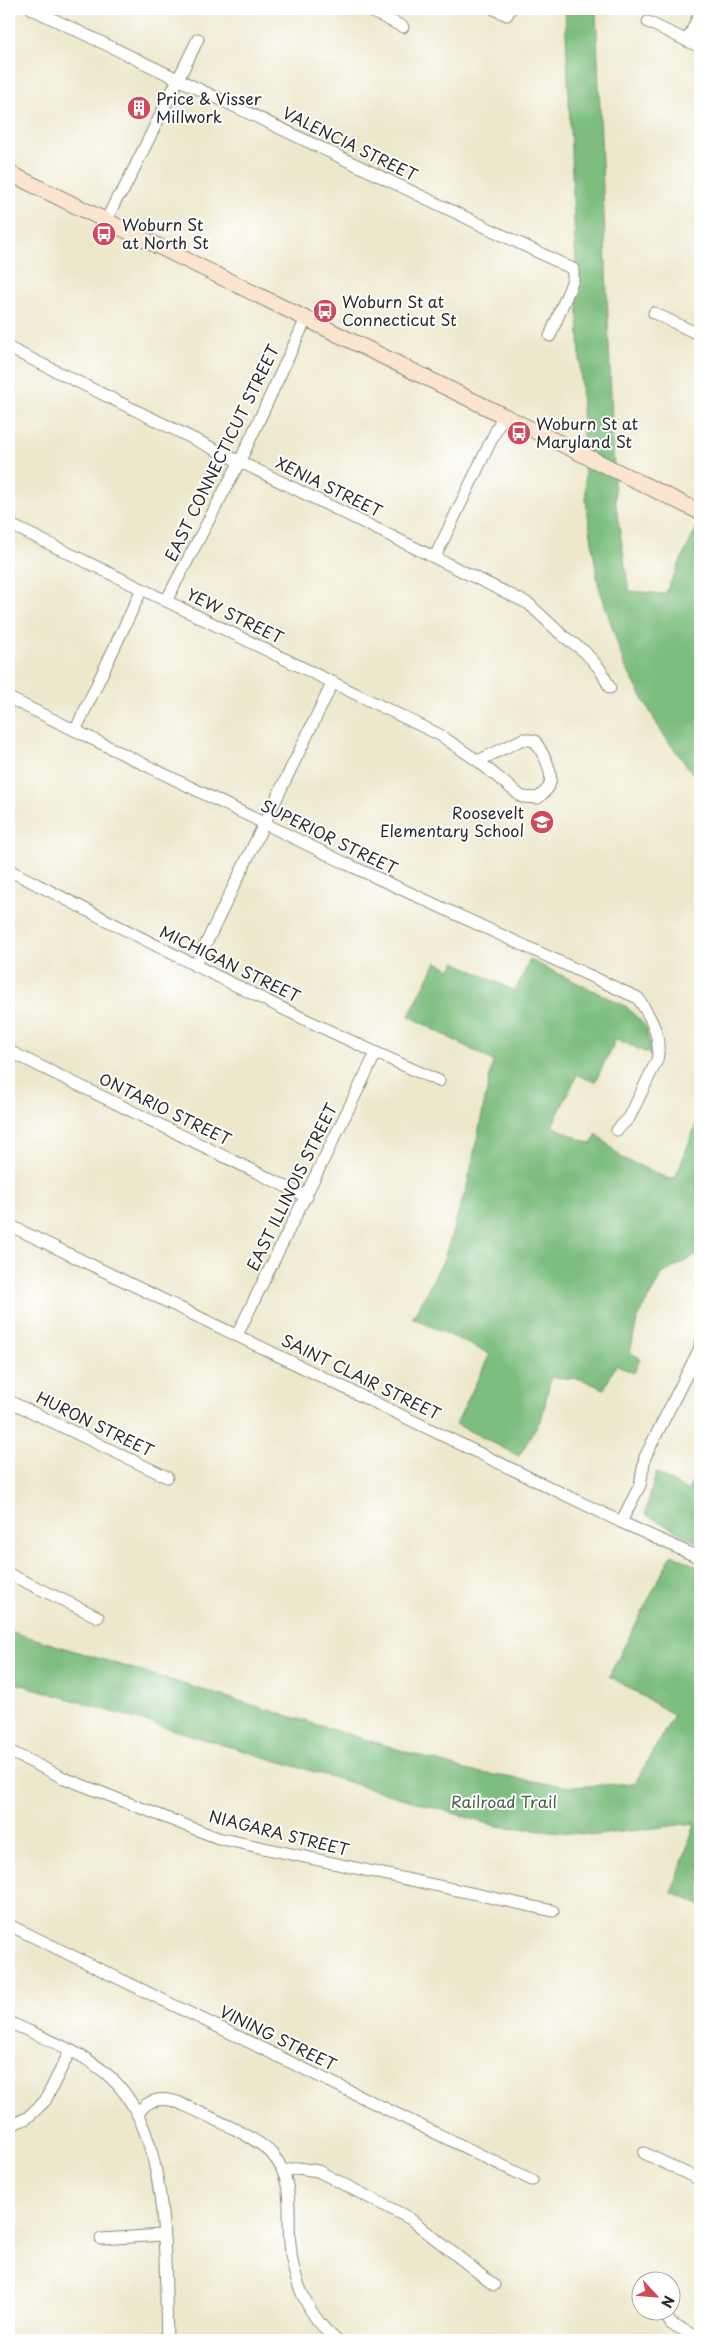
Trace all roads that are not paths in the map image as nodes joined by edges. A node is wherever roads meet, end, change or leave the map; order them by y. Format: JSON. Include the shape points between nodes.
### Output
{"nodes":[{"id":1,"x":32,"y":9,"type":"edge"},
{"id":2,"x":367,"y":9,"type":"edge"},
{"id":3,"x":494,"y":9,"type":"edge"},
{"id":4,"x":508,"y":12,"type":"edge"},
{"id":5,"x":700,"y":13,"type":"edge"},
{"id":6,"x":648,"y":22,"type":"dead end"},
{"id":7,"x":403,"y":27,"type":"dead end"},
{"id":8,"x":198,"y":39,"type":"dead end"},
{"id":9,"x":687,"y":41,"type":"junction"},
{"id":10,"x":700,"y":47,"type":"edge"},
{"id":11,"x":178,"y":80,"type":"junction"},
{"id":12,"x":9,"y":174,"type":"edge"},
{"id":13,"x":106,"y":221,"type":"junction"},
{"id":14,"x":654,"y":313,"type":"dead end"},
{"id":15,"x":306,"y":319,"type":"junction"},
{"id":16,"x":700,"y":335,"type":"edge"},
{"id":17,"x":550,"y":336,"type":"dead end"},
{"id":18,"x":9,"y":348,"type":"edge"},
{"id":19,"x":503,"y":416,"type":"junction"},
{"id":20,"x":240,"y":461,"type":"junction"},
{"id":21,"x":700,"y":512,"type":"edge"},
{"id":22,"x":9,"y":524,"type":"edge"},
{"id":23,"x":435,"y":557,"type":"junction"},
{"id":24,"x":142,"y":589,"type":"junction"},
{"id":25,"x":166,"y":601,"type":"junction"},
{"id":26,"x":333,"y":682,"type":"junction"},
{"id":27,"x":610,"y":688,"type":"dead end"},
{"id":28,"x":9,"y":698,"type":"edge"},
{"id":29,"x":76,"y":730,"type":"junction"},
{"id":30,"x":478,"y":761,"type":"junction"},
{"id":31,"x":264,"y":825,"type":"junction"},
{"id":32,"x":9,"y":870,"type":"edge"},
{"id":33,"x":195,"y":966,"type":"junction"},
{"id":34,"x":9,"y":1051,"type":"edge"},
{"id":35,"x":376,"y":1053,"type":"junction"},
{"id":36,"x":439,"y":1081,"type":"dead end"},
{"id":37,"x":617,"y":1130,"type":"dead end"},
{"id":38,"x":307,"y":1197,"type":"junction"},
{"id":39,"x":9,"y":1225,"type":"edge"},
{"id":40,"x":237,"y":1335,"type":"junction"},
{"id":41,"x":700,"y":1343,"type":"edge"},
{"id":42,"x":9,"y":1401,"type":"edge"},
{"id":43,"x":167,"y":1477,"type":"dead end"},
{"id":44,"x":621,"y":1522,"type":"junction"},
{"id":45,"x":700,"y":1558,"type":"edge"},
{"id":46,"x":9,"y":1574,"type":"edge"},
{"id":47,"x":98,"y":1617,"type":"dead end"},
{"id":48,"x":9,"y":1750,"type":"edge"},
{"id":49,"x":553,"y":1911,"type":"dead end"},
{"id":50,"x":9,"y":1925,"type":"edge"},
{"id":51,"x":9,"y":2022,"type":"edge"},
{"id":52,"x":70,"y":2051,"type":"junction"},
{"id":53,"x":139,"y":2112,"type":"junction"},
{"id":54,"x":9,"y":2126,"type":"edge"},
{"id":55,"x":644,"y":2153,"type":"dead end"},
{"id":56,"x":284,"y":2171,"type":"junction"},
{"id":57,"x":532,"y":2180,"type":"dead end"},
{"id":58,"x":700,"y":2180,"type":"edge"},
{"id":59,"x":162,"y":2235,"type":"junction"},
{"id":60,"x":101,"y":2238,"type":"dead end"},
{"id":61,"x":494,"y":2285,"type":"dead end"},
{"id":62,"x":671,"y":2322,"type":"edge"},
{"id":63,"x":700,"y":2338,"type":"edge"},
{"id":64,"x":167,"y":2340,"type":"edge"},
{"id":65,"x":336,"y":2340,"type":"edge"}],
"edges":[{"from":1,"to":11,"type":"street","name":"VALENCIA STREET"},
{"from":2,"to":7,"type":"street"},
{"from":3,"to":4,"type":"street"},
{"from":5,"to":9,"type":"street"},
{"from":6,"to":9,"type":"street"},
{"from":8,"to":11,"type":"street"},
{"from":9,"to":10,"type":"street"},
{"from":11,"to":13,"type":"street"},
{"from":11,"to":17,"type":"street","name":"VALENCIA STREET","via":[[573,269],[573,280]]},
{"from":12,"to":13,"type":"main road"},
{"from":13,"to":15,"type":"main road"},
{"from":14,"to":16,"type":"street"},
{"from":15,"to":19,"type":"main road"},
{"from":15,"to":20,"type":"street","name":"EAST CONNECTICUT STREET"},
{"from":18,"to":20,"type":"street","name":"XENIA STREET"},
{"from":19,"to":21,"type":"main road"},
{"from":19,"to":23,"type":"street"},
{"from":20,"to":23,"type":"street","name":"XENIA STREET"},
{"from":20,"to":25,"type":"street","name":"EAST CONNECTICUT STREET"},
{"from":22,"to":24,"type":"street","name":"YEW STREET"},
{"from":23,"to":27,"type":"street","name":"XENIA STREET","via":[[528,604],[584,651]]},
{"from":24,"to":25,"type":"street","name":"YEW STREET"},
{"from":24,"to":29,"type":"street"},
{"from":25,"to":26,"type":"street","name":"YEW STREET"},
{"from":26,"to":30,"type":"street","name":"YEW STREET","via":[[447,739]]},
{"from":26,"to":31,"type":"street"},
{"from":28,"to":29,"type":"street","name":"SUPERIOR STREET"},
{"from":29,"to":31,"type":"street","name":"SUPERIOR STREET"},
{"from":30,"to":30,"type":"street","via":[[522,797],[538,798],[549,787],[551,778],[535,741],[523,739]]},
{"from":31,"to":33,"type":"street"},
{"from":31,"to":37,"type":"street","name":"SUPERIOR STREET","via":[[638,998],[652,1020],[659,1050],[629,1118]]},
{"from":32,"to":33,"type":"street","name":"MICHIGAN STREET"},
{"from":33,"to":35,"type":"street","name":"MICHIGAN STREET"},
{"from":34,"to":38,"type":"street","name":"ONTARIO STREET"},
{"from":35,"to":36,"type":"street","name":"MICHIGAN STREET"},
{"from":35,"to":38,"type":"street","name":"EAST ILLINOIS STREET"},
{"from":38,"to":40,"type":"street","name":"EAST ILLINOIS STREET"},
{"from":39,"to":40,"type":"street","name":"SAINT CLAIR STREET"},
{"from":40,"to":44,"type":"street","name":"SAINT CLAIR STREET"},
{"from":41,"to":44,"type":"street","via":[[645,1458],[640,1485]]},
{"from":42,"to":43,"type":"street","name":"HURON STREET"},
{"from":44,"to":45,"type":"street","name":"SAINT CLAIR STREET"},
{"from":46,"to":47,"type":"street"},
{"from":48,"to":49,"type":"street","name":"NIAGARA STREET","via":[[64,1778],[218,1838]]},
{"from":50,"to":57,"type":"street","name":"VINING STREET"},
{"from":51,"to":52,"type":"street"},
{"from":52,"to":53,"type":"street","via":[[110,2076]]},
{"from":52,"to":54,"type":"street","via":[[45,2101],[27,2118]]},
{"from":53,"to":56,"type":"street","via":[[144,2105],[155,2100],[177,2102],[262,2146]]},
{"from":53,"to":59,"type":"street","via":[[155,2162]]},
{"from":55,"to":58,"type":"street"},
{"from":56,"to":61,"type":"street","via":[[298,2168],[318,2171],[409,2218]]},
{"from":56,"to":65,"type":"street","via":[[295,2275],[314,2316]]},
{"from":59,"to":60,"type":"street"},
{"from":59,"to":64,"type":"street"},
{"from":62,"to":63,"type":"street"}]}
